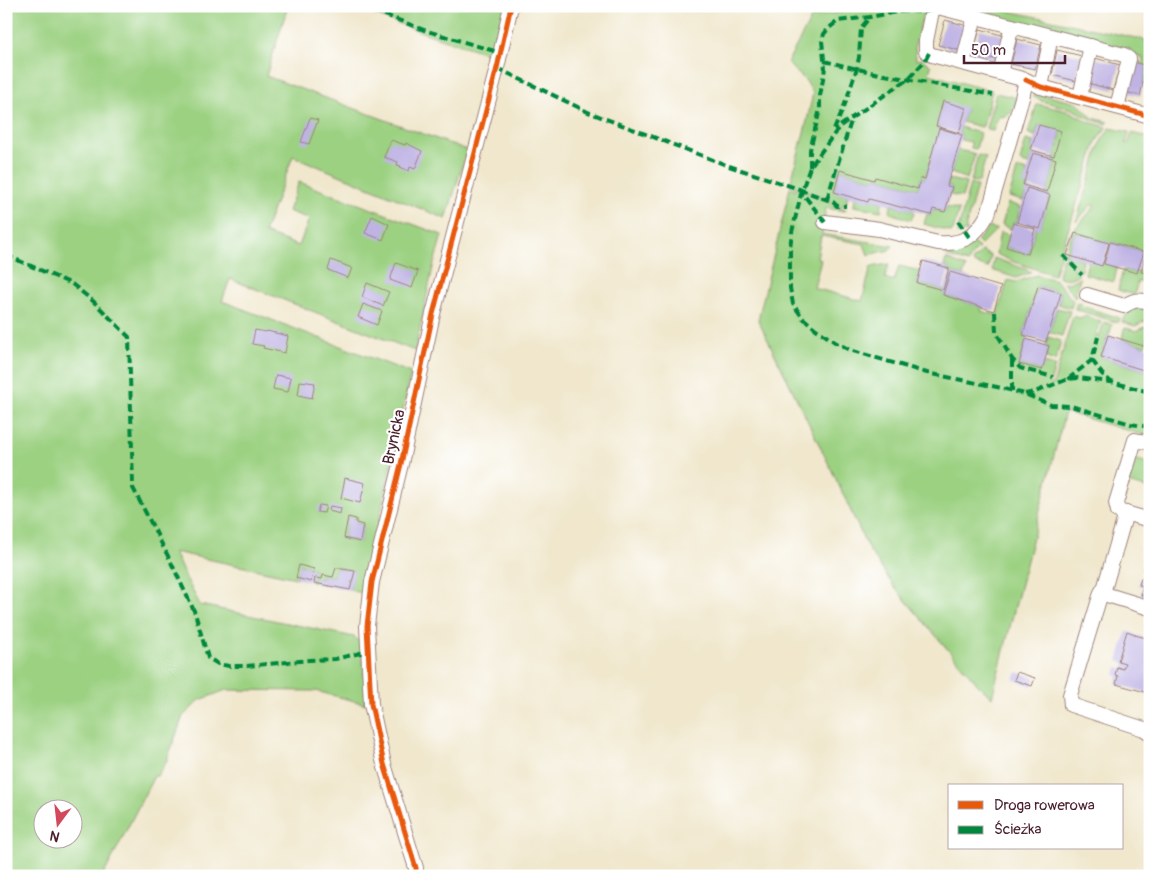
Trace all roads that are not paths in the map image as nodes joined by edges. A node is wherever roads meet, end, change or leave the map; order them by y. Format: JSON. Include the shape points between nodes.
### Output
{"nodes":[{"id":1,"x":511,"y":6,"type":"edge"},
{"id":2,"x":975,"y":16,"type":"junction"},
{"id":3,"x":1012,"y":26,"type":"junction"},
{"id":4,"x":1051,"y":36,"type":"junction"},
{"id":5,"x":1091,"y":46,"type":"junction"},
{"id":6,"x":963,"y":64,"type":"junction"},
{"id":7,"x":1000,"y":73,"type":"junction"},
{"id":8,"x":1026,"y":80,"type":"junction"},
{"id":9,"x":1041,"y":87,"type":"junction"},
{"id":10,"x":1080,"y":97,"type":"junction"},
{"id":11,"x":1117,"y":107,"type":"junction"},
{"id":12,"x":1150,"y":116,"type":"edge"},
{"id":13,"x":825,"y":222,"type":"dead end"},
{"id":14,"x":1087,"y":295,"type":"dead end"},
{"id":15,"x":1150,"y":302,"type":"edge"},
{"id":16,"x":1150,"y":444,"type":"edge"},
{"id":17,"x":1126,"y":513,"type":"junction"},
{"id":18,"x":1147,"y":516,"type":"edge"},
{"id":19,"x":1101,"y":593,"type":"junction"},
{"id":20,"x":1150,"y":608,"type":"edge"},
{"id":21,"x":1150,"y":733,"type":"edge"},
{"id":22,"x":416,"y":876,"type":"edge"}],
"edges":[{"from":1,"to":22,"type":"street","name":"Brynicka","via":[[433,314],[372,582],[368,626],[371,704],[384,764]]},
{"from":2,"to":3,"type":"street"},
{"from":2,"to":6,"type":"street"},
{"from":2,"to":6,"type":"street","via":[[934,6],[932,11],[926,51]]},
{"from":3,"to":4,"type":"street"},
{"from":3,"to":7,"type":"street"},
{"from":4,"to":5,"type":"street"},
{"from":4,"to":9,"type":"street"},
{"from":5,"to":10,"type":"street"},
{"from":5,"to":11,"type":"street","via":[[1124,54],[1129,59]]},
{"from":6,"to":7,"type":"street"},
{"from":7,"to":8,"type":"street"},
{"from":8,"to":9,"type":"street"},
{"from":8,"to":13,"type":"street","via":[[988,214],[981,227],[969,237],[947,244]]},
{"from":9,"to":10,"type":"street"},
{"from":10,"to":11,"type":"street"},
{"from":11,"to":12,"type":"street"},
{"from":14,"to":15,"type":"street","via":[[1124,306],[1135,300]]},
{"from":16,"to":17,"type":"street","via":[[1135,440],[1116,503],[1118,511]]},
{"from":17,"to":18,"type":"street"},
{"from":17,"to":19,"type":"street"},
{"from":19,"to":20,"type":"street"},
{"from":19,"to":21,"type":"street","via":[[1070,695],[1071,705]]}]}
